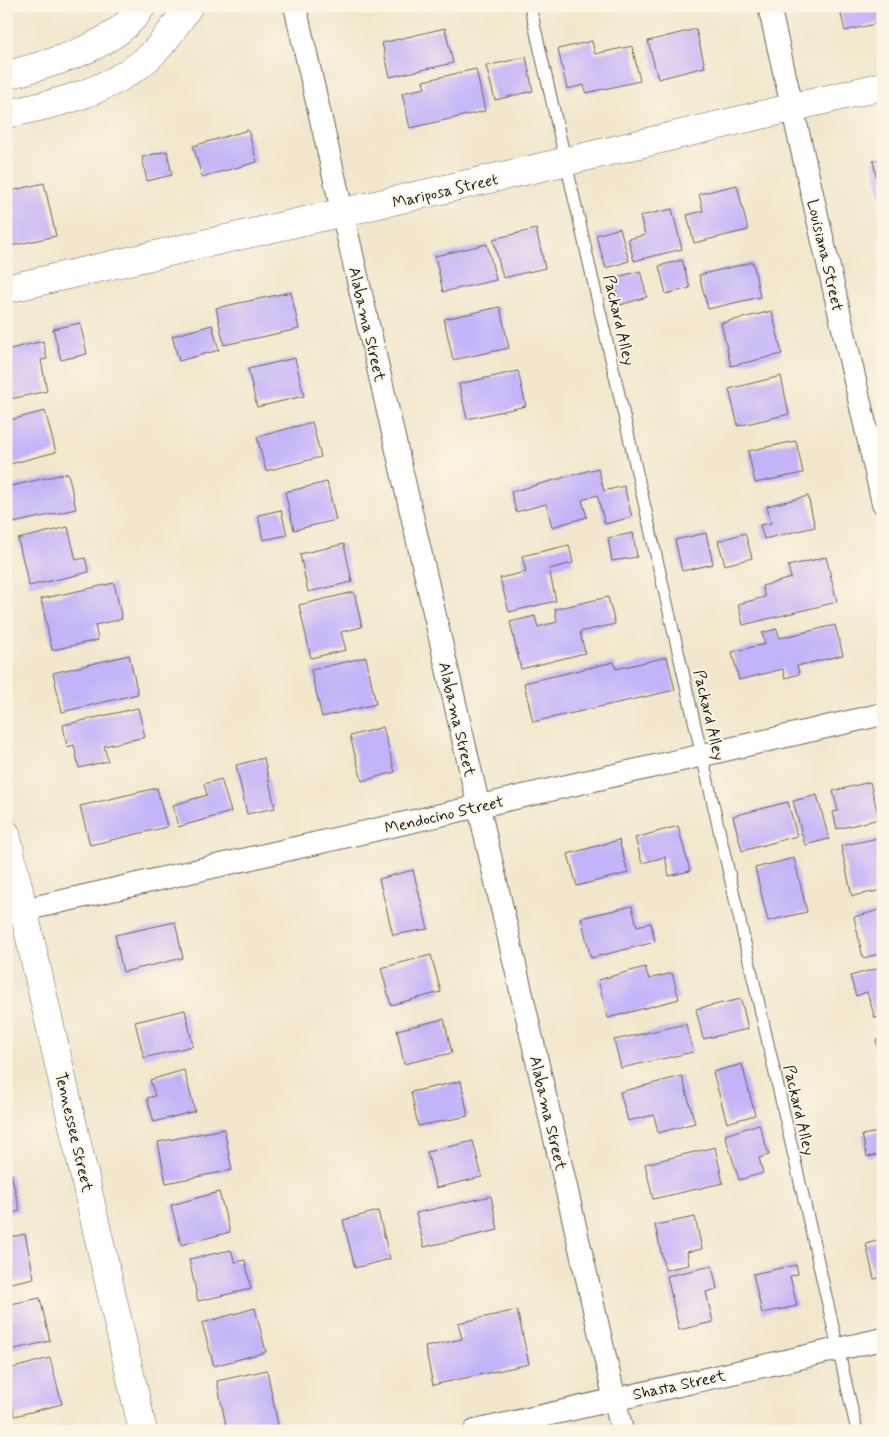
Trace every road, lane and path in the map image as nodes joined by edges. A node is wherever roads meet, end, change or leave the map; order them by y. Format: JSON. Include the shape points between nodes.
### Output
{"nodes":[{"id":1,"x":142,"y":6,"type":"edge"},
{"id":2,"x":190,"y":6,"type":"edge"},
{"id":3,"x":296,"y":6,"type":"edge"},
{"id":4,"x":530,"y":6,"type":"edge"},
{"id":5,"x":769,"y":6,"type":"edge"},
{"id":6,"x":6,"y":76,"type":"edge"},
{"id":7,"x":883,"y":86,"type":"edge"},
{"id":8,"x":792,"y":108,"type":"junction"},
{"id":9,"x":6,"y":114,"type":"edge"},
{"id":10,"x":568,"y":162,"type":"junction"},
{"id":11,"x":342,"y":213,"type":"junction"},
{"id":12,"x":6,"y":289,"type":"edge"},
{"id":13,"x":883,"y":503,"type":"edge"},
{"id":14,"x":883,"y":714,"type":"edge"},
{"id":15,"x":703,"y":755,"type":"junction"},
{"id":16,"x":478,"y":806,"type":"junction"},
{"id":17,"x":6,"y":834,"type":"edge"},
{"id":18,"x":15,"y":912,"type":"edge"},
{"id":19,"x":883,"y":1339,"type":"edge"},
{"id":20,"x":838,"y":1350,"type":"junction"},
{"id":21,"x":614,"y":1398,"type":"junction"},
{"id":22,"x":143,"y":1431,"type":"edge"},
{"id":23,"x":475,"y":1431,"type":"edge"},
{"id":24,"x":622,"y":1431,"type":"edge"},
{"id":25,"x":856,"y":1431,"type":"edge"}],
"edges":[{"from":1,"to":6,"type":"main road","via":[[110,38],[72,56]]},
{"from":2,"to":9,"type":"main road","via":[[149,57],[97,91]]},
{"from":3,"to":11,"type":"street","name":"Alabama Street"},
{"from":4,"to":10,"type":"lane","name":"Packard Alley"},
{"from":5,"to":8,"type":"street","name":"Louisiana Street"},
{"from":7,"to":8,"type":"main road","name":"Mariposa Street"},
{"from":8,"to":10,"type":"main road","name":"Mariposa Street"},
{"from":8,"to":13,"type":"street","name":"Louisiana Street"},
{"from":10,"to":11,"type":"main road","name":"Mariposa Street"},
{"from":10,"to":15,"type":"lane","name":"Packard Alley"},
{"from":11,"to":12,"type":"main road","name":"Mariposa Street"},
{"from":11,"to":16,"type":"street","name":"Alabama Street"},
{"from":14,"to":15,"type":"street","name":"Mendocino Street"},
{"from":15,"to":16,"type":"street","name":"Mendocino Street"},
{"from":15,"to":20,"type":"lane","name":"Packard Alley"},
{"from":16,"to":18,"type":"street","name":"Mendocino Street"},
{"from":16,"to":21,"type":"street","name":"Alabama Street"},
{"from":17,"to":18,"type":"main road","name":"Tennessee Street"},
{"from":18,"to":22,"type":"main road","name":"Tennessee Street"},
{"from":19,"to":20,"type":"street","name":"Shasta Street"},
{"from":20,"to":21,"type":"street","name":"Shasta Street"},
{"from":20,"to":25,"type":"lane","name":"Packard Alley"},
{"from":21,"to":23,"type":"street","name":"Shasta Street"},
{"from":21,"to":24,"type":"street","name":"Alabama Street"}]}
